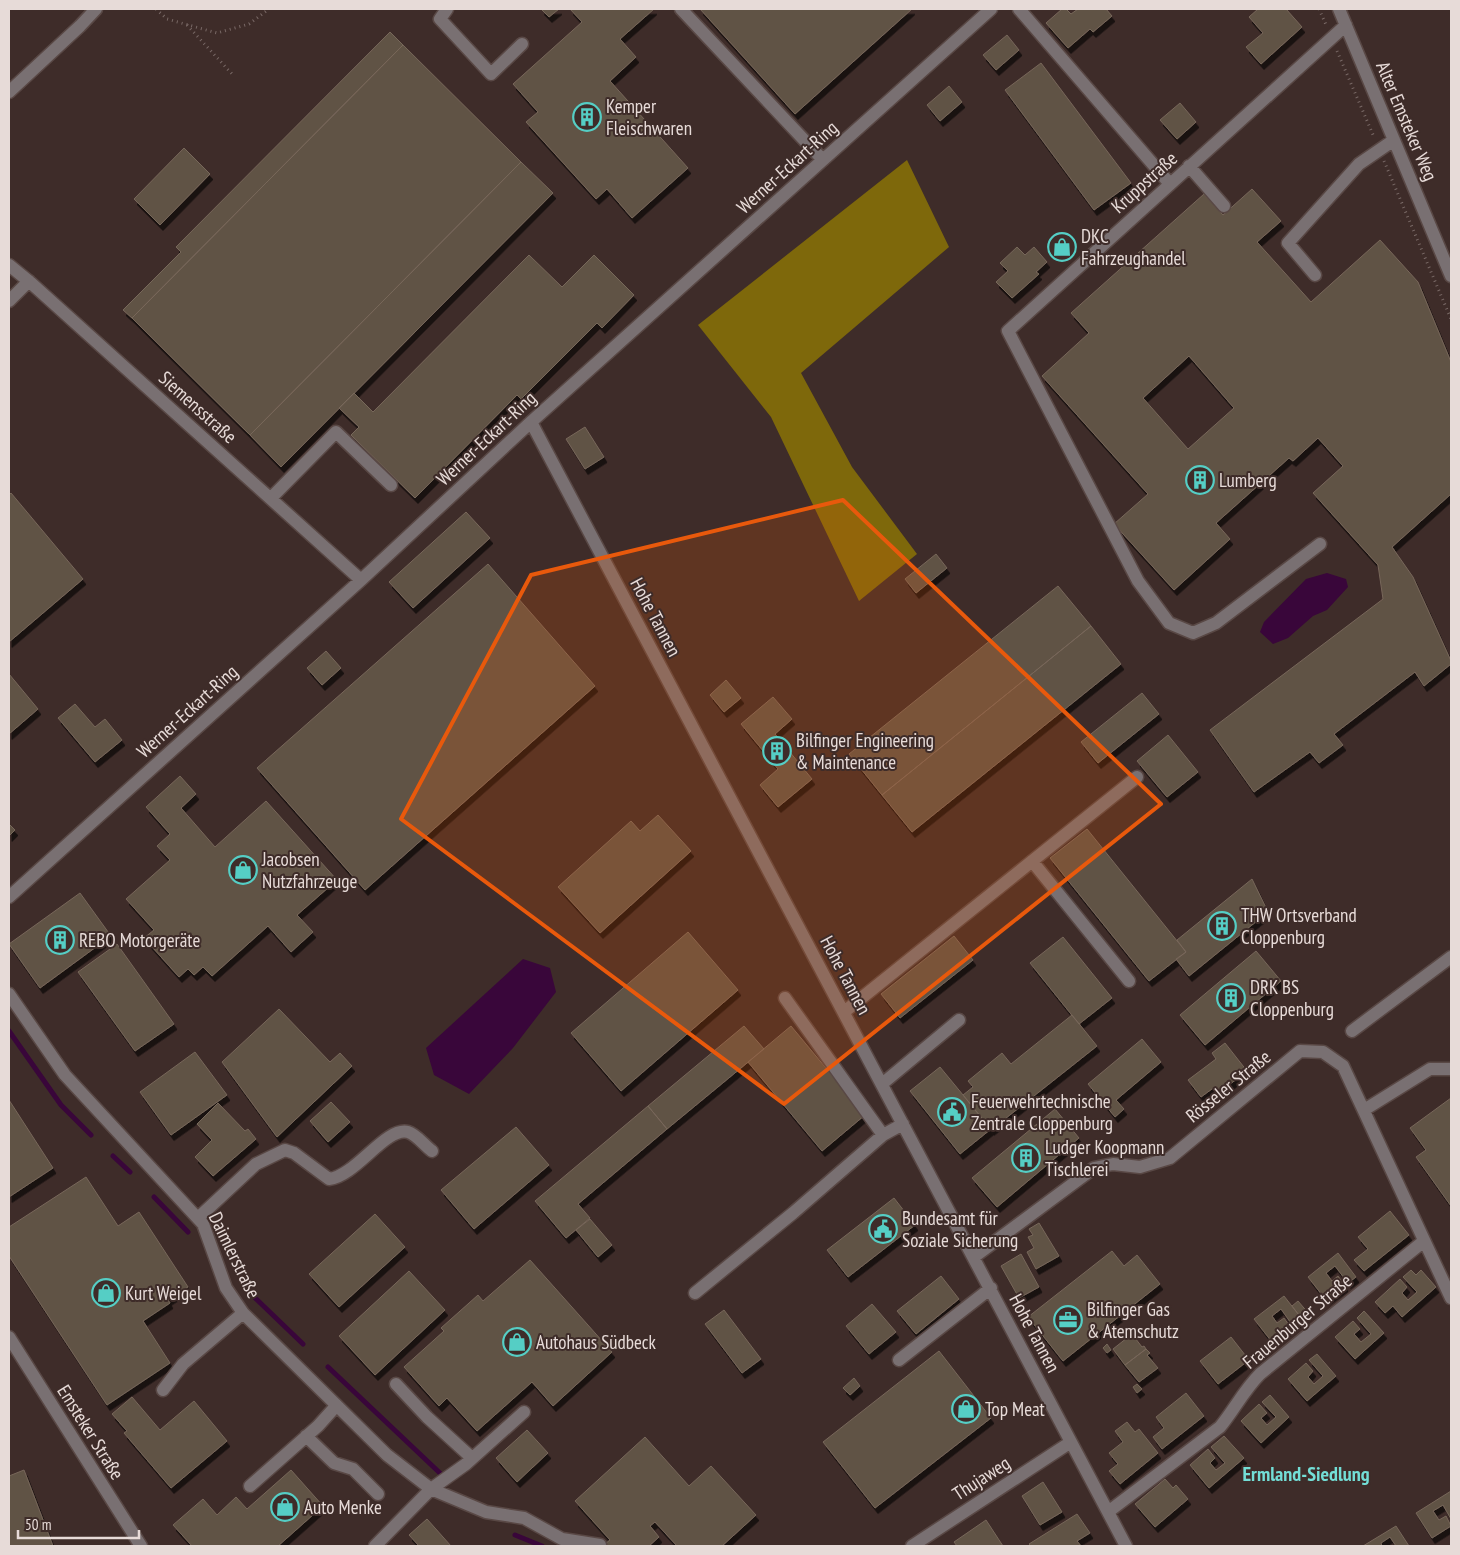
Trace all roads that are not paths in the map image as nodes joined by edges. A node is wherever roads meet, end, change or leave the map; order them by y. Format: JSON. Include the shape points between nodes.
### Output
{"nodes":[{"id":1,"x":96,"y":9,"type":"edge"},
{"id":2,"x":447,"y":9,"type":"edge"},
{"id":3,"x":681,"y":9,"type":"edge"},
{"id":4,"x":991,"y":9,"type":"edge"},
{"id":5,"x":1019,"y":9,"type":"edge"},
{"id":6,"x":1339,"y":9,"type":"edge"},
{"id":7,"x":1346,"y":25,"type":"junction"},
{"id":8,"x":522,"y":44,"type":"dead end"},
{"id":9,"x":9,"y":92,"type":"edge"},
{"id":10,"x":1394,"y":140,"type":"junction"},
{"id":11,"x":823,"y":160,"type":"junction"},
{"id":12,"x":1189,"y":166,"type":"junction"},
{"id":13,"x":1170,"y":184,"type":"junction"},
{"id":14,"x":1224,"y":206,"type":"dead end"},
{"id":15,"x":9,"y":266,"type":"edge"},
{"id":16,"x":1315,"y":275,"type":"dead end"},
{"id":17,"x":1451,"y":276,"type":"edge"},
{"id":18,"x":29,"y":281,"type":"junction"},
{"id":19,"x":9,"y":301,"type":"edge"},
{"id":20,"x":531,"y":422,"type":"junction"},
{"id":21,"x":391,"y":484,"type":"dead end"},
{"id":22,"x":271,"y":498,"type":"junction"},
{"id":23,"x":1320,"y":544,"type":"dead end"},
{"id":24,"x":361,"y":580,"type":"junction"},
{"id":25,"x":1137,"y":777,"type":"dead end"},
{"id":26,"x":1032,"y":861,"type":"junction"},
{"id":27,"x":9,"y":897,"type":"edge"},
{"id":28,"x":1451,"y":957,"type":"edge"},
{"id":29,"x":1129,"y":981,"type":"dead end"},
{"id":30,"x":9,"y":994,"type":"edge"},
{"id":31,"x":785,"y":998,"type":"dead end"},
{"id":32,"x":844,"y":1012,"type":"junction"},
{"id":33,"x":959,"y":1020,"type":"dead end"},
{"id":34,"x":1352,"y":1031,"type":"dead end"},
{"id":35,"x":1451,"y":1069,"type":"edge"},
{"id":36,"x":882,"y":1084,"type":"junction"},
{"id":37,"x":1364,"y":1110,"type":"junction"},
{"id":38,"x":903,"y":1124,"type":"junction"},
{"id":39,"x":883,"y":1135,"type":"junction"},
{"id":40,"x":432,"y":1151,"type":"dead end"},
{"id":41,"x":198,"y":1218,"type":"junction"},
{"id":42,"x":1424,"y":1241,"type":"junction"},
{"id":43,"x":974,"y":1257,"type":"junction"},
{"id":44,"x":990,"y":1288,"type":"junction"},
{"id":45,"x":695,"y":1294,"type":"dead end"},
{"id":46,"x":1451,"y":1298,"type":"edge"},
{"id":47,"x":243,"y":1313,"type":"junction"},
{"id":48,"x":9,"y":1338,"type":"edge"},
{"id":49,"x":899,"y":1360,"type":"dead end"},
{"id":50,"x":396,"y":1384,"type":"dead end"},
{"id":51,"x":164,"y":1390,"type":"dead end"},
{"id":52,"x":336,"y":1406,"type":"junction"},
{"id":53,"x":524,"y":1412,"type":"dead end"},
{"id":54,"x":306,"y":1436,"type":"junction"},
{"id":55,"x":1071,"y":1442,"type":"junction"},
{"id":56,"x":472,"y":1458,"type":"junction"},
{"id":57,"x":250,"y":1486,"type":"dead end"},
{"id":58,"x":431,"y":1489,"type":"junction"},
{"id":59,"x":378,"y":1494,"type":"dead end"},
{"id":60,"x":1108,"y":1512,"type":"junction"},
{"id":61,"x":600,"y":1544,"type":"dead end"},
{"id":62,"x":140,"y":1546,"type":"edge"},
{"id":63,"x":375,"y":1546,"type":"edge"},
{"id":64,"x":912,"y":1546,"type":"edge"},
{"id":65,"x":1126,"y":1546,"type":"edge"}],
"edges":[{"from":1,"to":9,"type":"street"},
{"from":2,"to":8,"type":"street","via":[[440,19],[491,74]]},
{"from":3,"to":11,"type":"street"},
{"from":4,"to":11,"type":"street","name":"Werner-Eckart-Ring"},
{"from":5,"to":13,"type":"street"},
{"from":6,"to":7,"type":"street","name":"Alter Emsteker Weg"},
{"from":7,"to":10,"type":"street","name":"Alter Emsteker Weg"},
{"from":7,"to":12,"type":"street","name":"Kruppstraße"},
{"from":10,"to":16,"type":"street","via":[[1359,164],[1288,243]]},
{"from":10,"to":17,"type":"street","name":"Alter Emsteker Weg"},
{"from":11,"to":20,"type":"street","name":"Werner-Eckart-Ring"},
{"from":12,"to":13,"type":"street","name":"Kruppstraße"},
{"from":12,"to":14,"type":"street"},
{"from":13,"to":23,"type":"street","name":"Kruppstraße","via":[[1008,331],[1138,581],[1169,623],[1193,633],[1216,623]]},
{"from":15,"to":18,"type":"street","name":"Siemensstraße"},
{"from":18,"to":19,"type":"street"},
{"from":18,"to":22,"type":"street","name":"Siemensstraße"},
{"from":20,"to":24,"type":"street","name":"Werner-Eckart-Ring"},
{"from":20,"to":32,"type":"street","name":"Hohe Tannen"},
{"from":21,"to":22,"type":"street","via":[[336,432]]},
{"from":22,"to":24,"type":"street","name":"Siemensstraße"},
{"from":24,"to":27,"type":"street","name":"Werner-Eckart-Ring"},
{"from":25,"to":26,"type":"street"},
{"from":26,"to":29,"type":"street"},
{"from":26,"to":32,"type":"street"},
{"from":28,"to":34,"type":"street"},
{"from":30,"to":41,"type":"street","name":"Daimlerstraße","via":[[65,1075]]},
{"from":31,"to":39,"type":"street"},
{"from":32,"to":36,"type":"street","name":"Hohe Tannen"},
{"from":33,"to":36,"type":"street"},
{"from":35,"to":37,"type":"street","via":[[1430,1069]]},
{"from":36,"to":38,"type":"street","name":"Hohe Tannen"},
{"from":37,"to":42,"type":"street","name":"Rösseler Straße"},
{"from":37,"to":43,"type":"street","name":"Rösseler Straße","via":[[1343,1066],[1323,1052],[1300,1051],[1170,1158],[1140,1167],[1113,1164],[1094,1168]]},
{"from":38,"to":39,"type":"street"},
{"from":38,"to":43,"type":"street","name":"Hohe Tannen"},
{"from":39,"to":45,"type":"street"},
{"from":40,"to":41,"type":"street","via":[[409,1132],[398,1131],[337,1178],[329,1179],[285,1150],[256,1164]]},
{"from":41,"to":47,"type":"street","name":"Daimlerstraße","via":[[226,1288]]},
{"from":42,"to":46,"type":"street","name":"Rösseler Straße"},
{"from":42,"to":60,"type":"street","name":"Frauenburger Straße","via":[[1260,1374],[1246,1388],[1220,1427]]},
{"from":43,"to":44,"type":"street","name":"Hohe Tannen"},
{"from":44,"to":49,"type":"street"},
{"from":44,"to":55,"type":"street","name":"Hohe Tannen"},
{"from":47,"to":51,"type":"street","via":[[183,1364]]},
{"from":47,"to":52,"type":"street","name":"Daimlerstraße"},
{"from":48,"to":62,"type":"street","name":"Emsteker Straße"},
{"from":50,"to":56,"type":"street"},
{"from":52,"to":54,"type":"street"},
{"from":52,"to":58,"type":"street","name":"Daimlerstraße","via":[[387,1455]]},
{"from":53,"to":56,"type":"street"},
{"from":54,"to":57,"type":"street"},
{"from":54,"to":59,"type":"street","via":[[334,1463],[352,1469]]},
{"from":55,"to":60,"type":"street","name":"Hohe Tannen"},
{"from":55,"to":64,"type":"street","name":"Thujaweg"},
{"from":56,"to":58,"type":"street"},
{"from":58,"to":61,"type":"street","name":"Daimlerstraße","via":[[486,1512],[524,1518],[562,1539]]},
{"from":58,"to":63,"type":"street"},
{"from":60,"to":65,"type":"street","name":"Hohe Tannen"}]}
